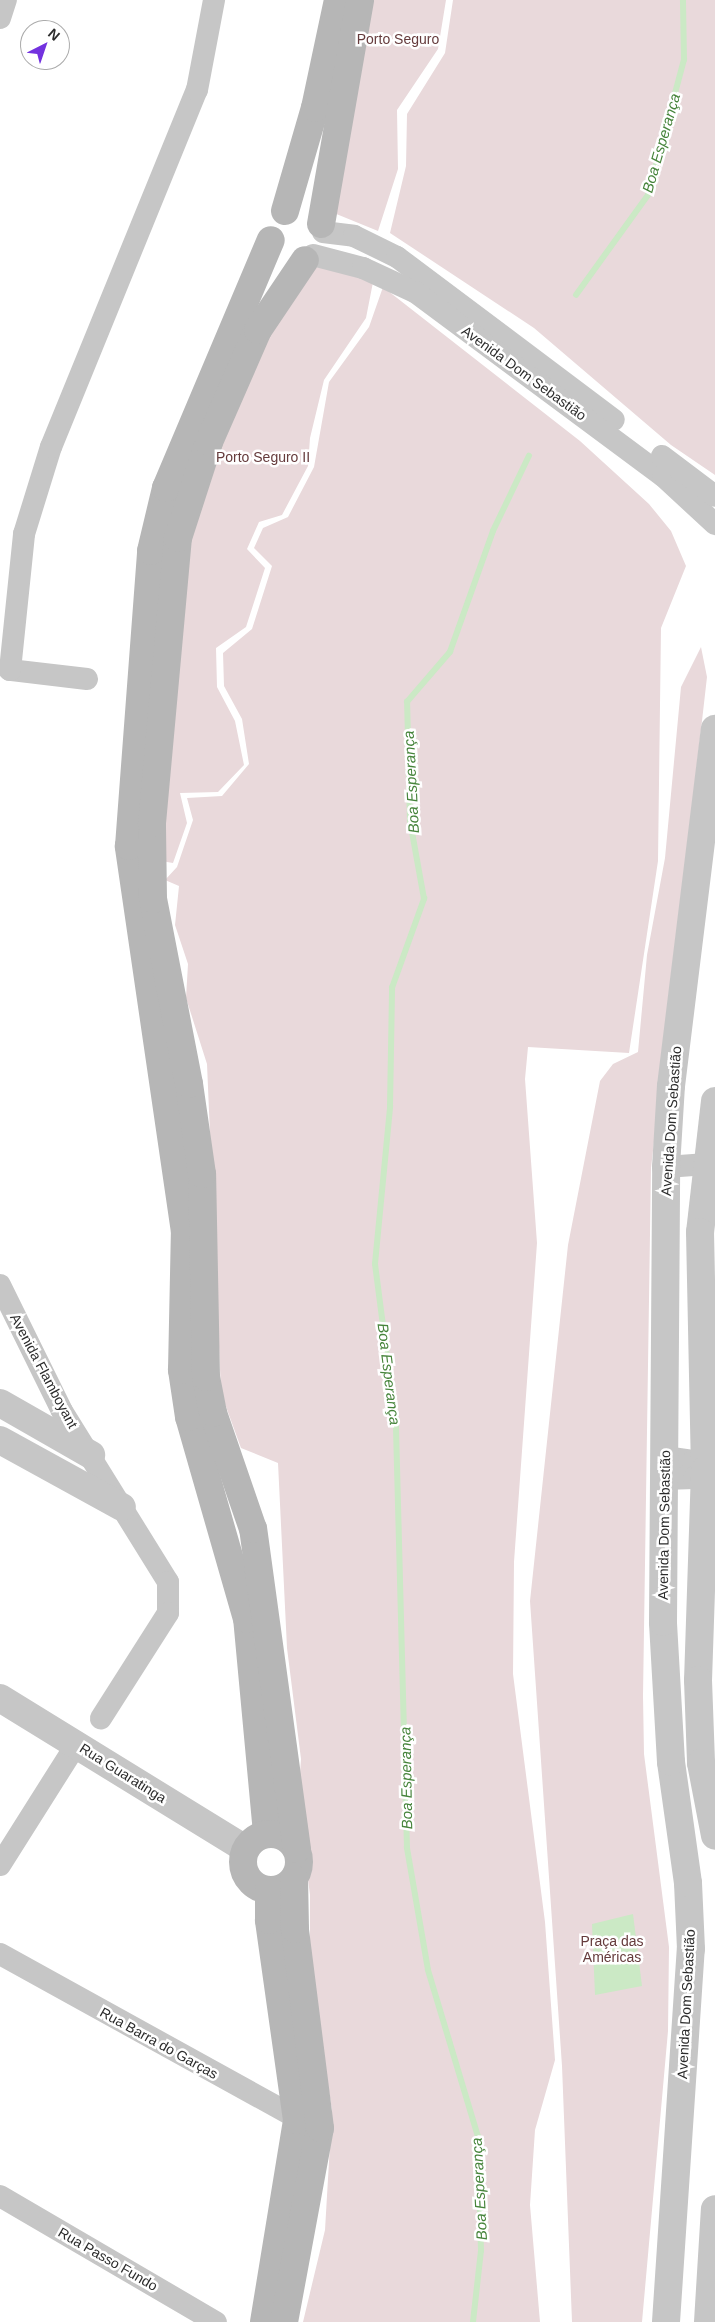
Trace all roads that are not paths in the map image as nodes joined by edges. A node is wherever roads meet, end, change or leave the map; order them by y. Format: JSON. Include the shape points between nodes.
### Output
{"nodes":[{"id":1,"x":6,"y":0,"type":"edge"},
{"id":2,"x":214,"y":0,"type":"edge"},
{"id":3,"x":338,"y":0,"type":"edge"},
{"id":4,"x":360,"y":0,"type":"edge"},
{"id":5,"x":0,"y":18,"type":"edge"},
{"id":6,"x":285,"y":211,"type":"junction"},
{"id":7,"x":271,"y":240,"type":"junction"},
{"id":8,"x":316,"y":243,"type":"junction"},
{"id":9,"x":715,"y":496,"type":"edge"},
{"id":10,"x":715,"y":524,"type":"edge"},
{"id":11,"x":87,"y":679,"type":"dead end"},
{"id":12,"x":715,"y":729,"type":"edge"},
{"id":13,"x":715,"y":1101,"type":"edge"},
{"id":14,"x":711,"y":1160,"type":"edge"},
{"id":15,"x":666,"y":1166,"type":"junction"},
{"id":16,"x":707,"y":1240,"type":"edge"},
{"id":17,"x":0,"y":1285,"type":"edge"},
{"id":18,"x":0,"y":1403,"type":"edge"},
{"id":19,"x":0,"y":1440,"type":"edge"},
{"id":20,"x":91,"y":1455,"type":"junction"},
{"id":21,"x":710,"y":1465,"type":"edge"},
{"id":22,"x":664,"y":1468,"type":"junction"},
{"id":23,"x":122,"y":1507,"type":"junction"},
{"id":24,"x":0,"y":1698,"type":"edge"},
{"id":25,"x":101,"y":1718,"type":"dead end"},
{"id":26,"x":77,"y":1743,"type":"junction"},
{"id":27,"x":708,"y":1757,"type":"edge"},
{"id":28,"x":715,"y":1836,"type":"edge"},
{"id":29,"x":256,"y":1841,"type":"junction"},
{"id":30,"x":297,"y":1849,"type":"junction"},
{"id":31,"x":0,"y":1865,"type":"edge"},
{"id":32,"x":294,"y":1878,"type":"junction"},
{"id":33,"x":268,"y":1890,"type":"junction"},
{"id":34,"x":0,"y":1954,"type":"edge"},
{"id":35,"x":308,"y":2124,"type":"junction"},
{"id":36,"x":0,"y":2196,"type":"edge"},
{"id":37,"x":715,"y":2209,"type":"edge"},
{"id":38,"x":216,"y":2322,"type":"edge"},
{"id":39,"x":264,"y":2322,"type":"edge"},
{"id":40,"x":284,"y":2322,"type":"edge"},
{"id":41,"x":666,"y":2322,"type":"edge"},
{"id":42,"x":708,"y":2322,"type":"edge"}],
"edges":[{"from":1,"to":5,"type":"street"},
{"from":2,"to":11,"type":"street","via":[[197,90],[52,447],[24,534],[10,670]]},
{"from":3,"to":6,"type":"main road","via":[[315,108]]},
{"from":4,"to":8,"type":"main road"},
{"from":6,"to":7,"type":"main road","via":[[273,223]]},
{"from":6,"to":8,"type":"main road","via":[[310,211]]},
{"from":7,"to":8,"type":"main road","via":[[280,255]]},
{"from":7,"to":29,"type":"main road","via":[[166,488],[151,551],[129,846],[185,1232],[182,1370],[189,1417],[247,1619]]},
{"from":8,"to":9,"type":"street","name":"Avenida Dom Sebastião","via":[[354,236],[397,257]]},
{"from":8,"to":10,"type":"street","name":"Avenida Dom Sebastião","via":[[416,292],[664,476]]},
{"from":8,"to":30,"type":"main road","via":[[258,330],[209,442],[180,529],[152,823],[153,899],[189,1084],[202,1174],[206,1377],[213,1413],[253,1529]]},
{"from":12,"to":15,"type":"street","name":"Avenida Dom Sebastião","via":[[671,1086]]},
{"from":13,"to":14,"type":"street"},
{"from":14,"to":15,"type":"street"},
{"from":14,"to":16,"type":"street"},
{"from":15,"to":22,"type":"street","name":"Avenida Dom Sebastião"},
{"from":16,"to":21,"type":"street"},
{"from":17,"to":20,"type":"street","name":"Avenida Flamboyant","via":[[62,1411]]},
{"from":18,"to":20,"type":"street"},
{"from":19,"to":23,"type":"street"},
{"from":20,"to":23,"type":"street","name":"Avenida Flamboyant"},
{"from":21,"to":22,"type":"street","via":[[694,1478]]},
{"from":21,"to":27,"type":"street","via":[[698,1680]]},
{"from":22,"to":41,"type":"street","name":"Avenida Dom Sebastião","via":[[667,1706],[688,1884],[691,1950]]},
{"from":23,"to":25,"type":"street","name":"Avenida Flamboyant","via":[[168,1582],[168,1613]]},
{"from":24,"to":26,"type":"street","name":"Rua Guaratinga"},
{"from":26,"to":29,"type":"street","name":"Rua Guaratinga"},
{"from":26,"to":31,"type":"street"},
{"from":27,"to":28,"type":"street"},
{"from":29,"to":30,"type":"main road","via":[[284,1836]]},
{"from":29,"to":33,"type":"main road","via":[[244,1870],[258,1887]]},
{"from":30,"to":32,"type":"main road","via":[[300,1859]]},
{"from":32,"to":33,"type":"main road"},
{"from":32,"to":35,"type":"main road"},
{"from":33,"to":35,"type":"main road","via":[[269,1920]]},
{"from":34,"to":35,"type":"street","name":"Rua Barra do Garças"},
{"from":35,"to":39,"type":"main road"},
{"from":35,"to":40,"type":"main road"},
{"from":36,"to":38,"type":"street","name":"Rua Passo Fundo"},
{"from":37,"to":42,"type":"street"}]}
